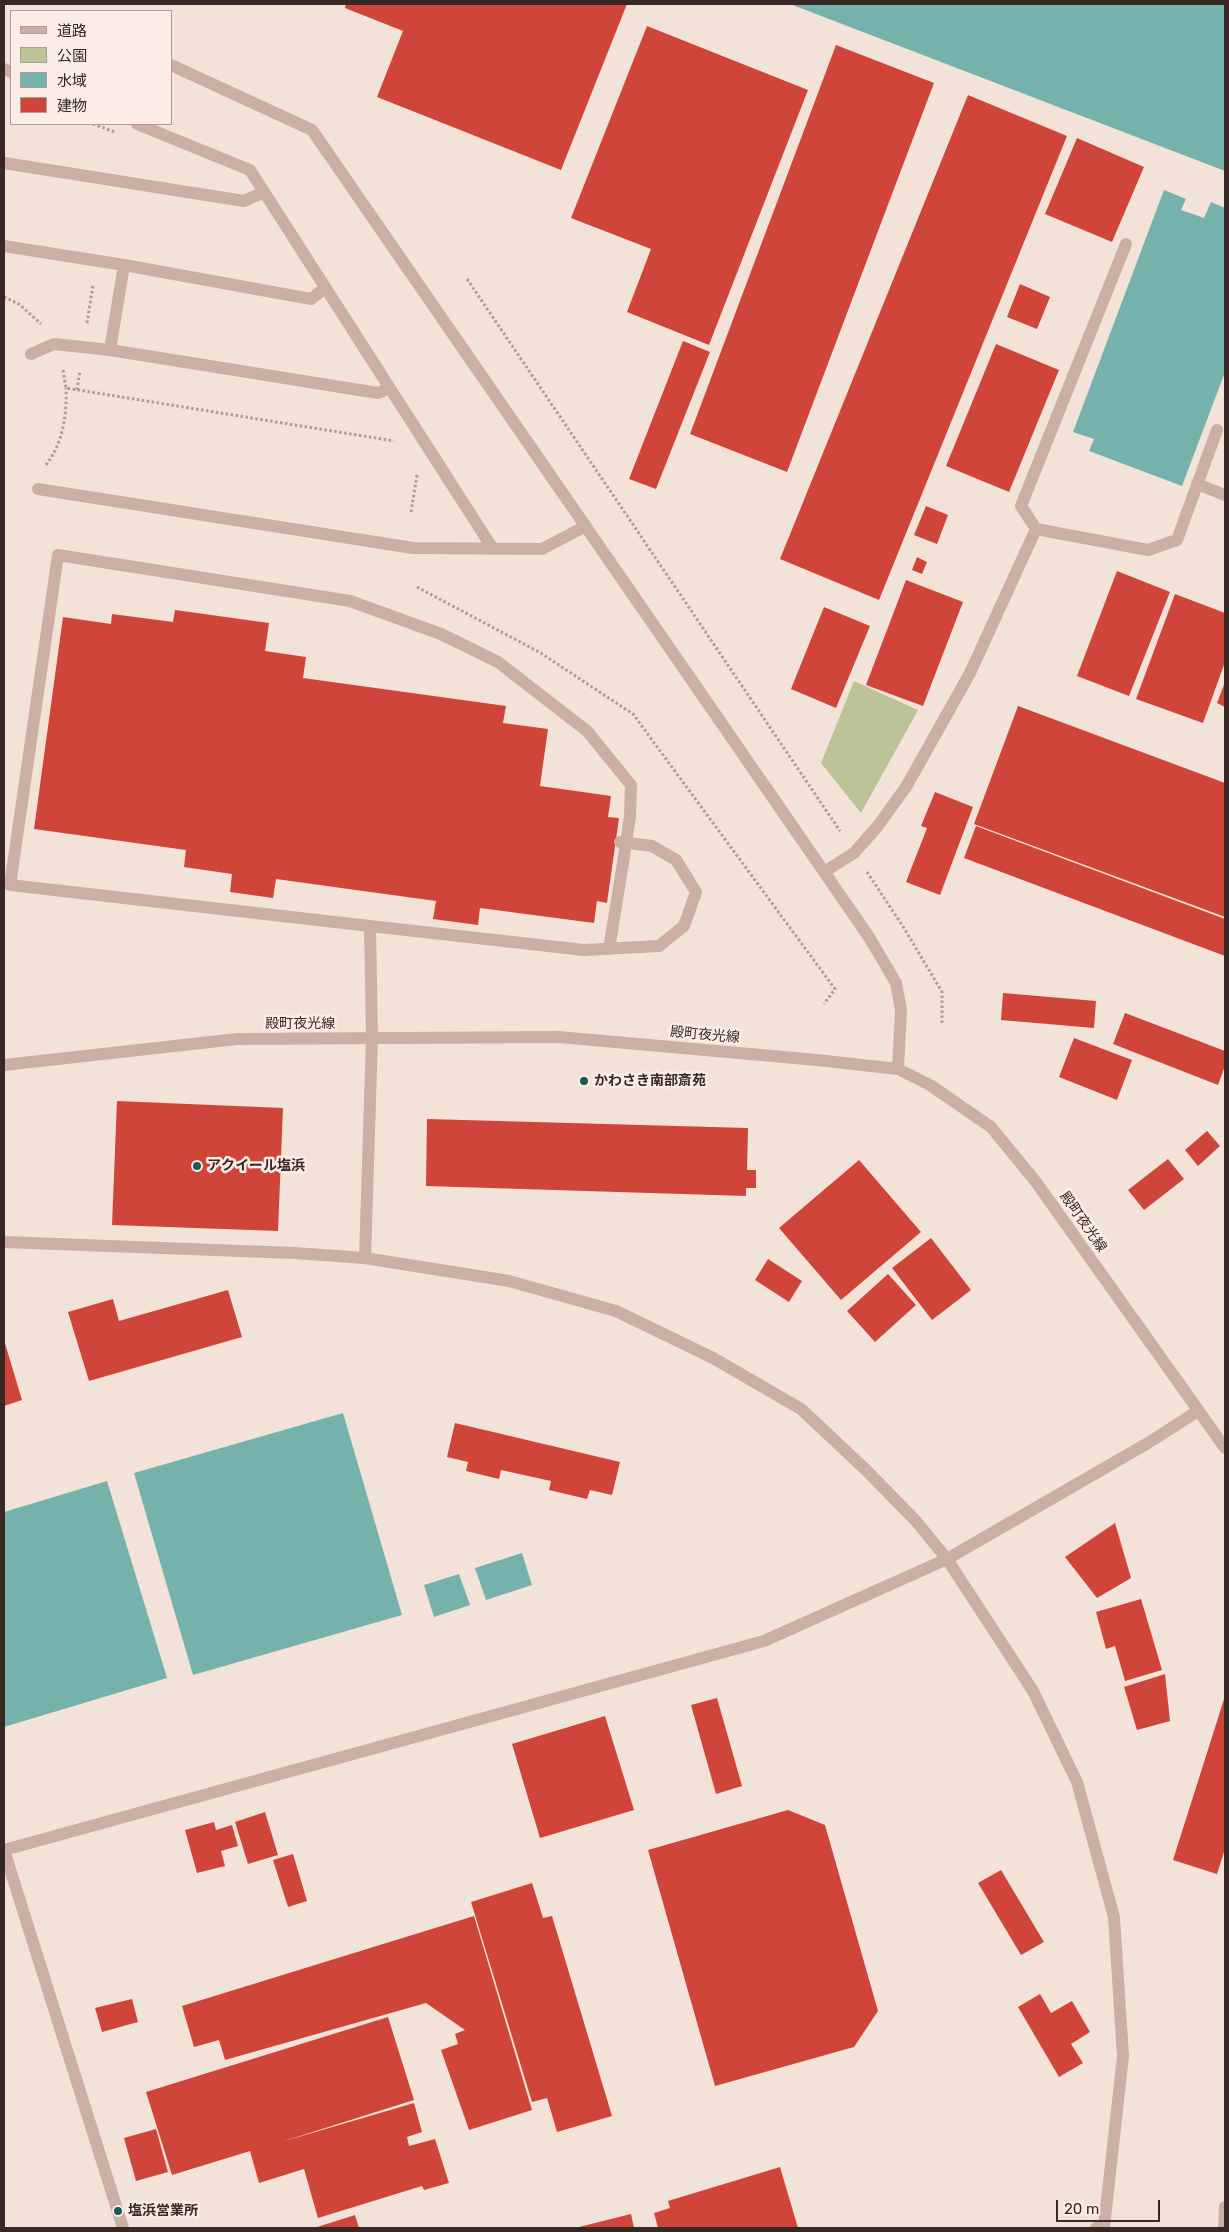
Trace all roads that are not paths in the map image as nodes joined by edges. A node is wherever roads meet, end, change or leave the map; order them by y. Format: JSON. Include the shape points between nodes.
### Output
{"nodes":[{"id":1,"x":172,"y":65,"type":"edge"},
{"id":2,"x":138,"y":125,"type":"edge"},
{"id":3,"x":4,"y":163,"type":"edge"},
{"id":4,"x":264,"y":192,"type":"junction"},
{"id":5,"x":1126,"y":244,"type":"dead end"},
{"id":6,"x":4,"y":246,"type":"edge"},
{"id":7,"x":124,"y":264,"type":"junction"},
{"id":8,"x":325,"y":288,"type":"junction"},
{"id":9,"x":110,"y":350,"type":"junction"},
{"id":10,"x":31,"y":354,"type":"dead end"},
{"id":11,"x":390,"y":388,"type":"junction"},
{"id":12,"x":1218,"y":430,"type":"dead end"},
{"id":13,"x":1197,"y":484,"type":"junction"},
{"id":14,"x":38,"y":490,"type":"dead end"},
{"id":15,"x":1225,"y":495,"type":"edge"},
{"id":16,"x":586,"y":526,"type":"junction"},
{"id":17,"x":1036,"y":529,"type":"junction"},
{"id":18,"x":493,"y":549,"type":"junction"},
{"id":19,"x":620,"y":842,"type":"dead end"},
{"id":20,"x":824,"y":872,"type":"junction"},
{"id":21,"x":370,"y":926,"type":"junction"},
{"id":22,"x":610,"y":949,"type":"junction"},
{"id":23,"x":372,"y":1038,"type":"junction"},
{"id":24,"x":4,"y":1065,"type":"edge"},
{"id":25,"x":898,"y":1069,"type":"junction"},
{"id":26,"x":4,"y":1242,"type":"edge"},
{"id":27,"x":365,"y":1258,"type":"junction"},
{"id":28,"x":1198,"y":1411,"type":"junction"},
{"id":29,"x":1225,"y":1448,"type":"edge"},
{"id":30,"x":947,"y":1559,"type":"junction"},
{"id":31,"x":4,"y":1850,"type":"edge"},
{"id":32,"x":1225,"y":2207,"type":"edge"},
{"id":33,"x":123,"y":2228,"type":"edge"},
{"id":34,"x":1096,"y":2228,"type":"edge"},
{"id":35,"x":1224,"y":2228,"type":"edge"}],
"edges":[{"from":1,"to":16,"type":"street","via":[[312,130]]},
{"from":2,"to":4,"type":"street","via":[[250,170]]},
{"from":3,"to":4,"type":"street","via":[[244,201]]},
{"from":4,"to":8,"type":"street"},
{"from":5,"to":17,"type":"street","via":[[1021,506]]},
{"from":6,"to":7,"type":"street"},
{"from":7,"to":8,"type":"street","via":[[311,299]]},
{"from":7,"to":9,"type":"street"},
{"from":8,"to":11,"type":"street"},
{"from":9,"to":10,"type":"street","via":[[54,344]]},
{"from":9,"to":11,"type":"street","via":[[378,393]]},
{"from":11,"to":18,"type":"street"},
{"from":12,"to":13,"type":"street"},
{"from":13,"to":15,"type":"street"},
{"from":13,"to":17,"type":"street","via":[[1177,540],[1148,550]]},
{"from":14,"to":18,"type":"street","via":[[413,548]]},
{"from":16,"to":18,"type":"street","via":[[542,549]]},
{"from":16,"to":20,"type":"street"},
{"from":17,"to":20,"type":"street","via":[[970,673],[906,788],[854,852]]},
{"from":19,"to":22,"type":"street","via":[[652,846],[676,860],[696,892],[684,926],[659,946]]},
{"from":20,"to":25,"type":"street","via":[[896,983],[900,1010]]},
{"from":21,"to":22,"type":"street","via":[[584,950]]},
{"from":21,"to":22,"type":"street","bridge":true,"via":[[10,886],[58,556],[350,601],[441,634],[498,662],[587,731],[631,785],[630,816]]},
{"from":21,"to":23,"type":"street"},
{"from":23,"to":24,"type":"street","name":"殿町夜光線","via":[[237,1039]]},
{"from":23,"to":25,"type":"street","name":"殿町夜光線","via":[[559,1037]]},
{"from":23,"to":27,"type":"street"},
{"from":25,"to":28,"type":"street","name":"殿町夜光線","via":[[930,1085],[991,1127],[1036,1182]]},
{"from":26,"to":27,"type":"street"},
{"from":27,"to":30,"type":"street","via":[[509,1281],[616,1311],[713,1358],[801,1409],[915,1520]]},
{"from":28,"to":29,"type":"street","name":"殿町夜光線"},
{"from":28,"to":30,"type":"street"},
{"from":30,"to":31,"type":"street","via":[[764,1641]]},
{"from":30,"to":34,"type":"street","via":[[1033,1691],[1077,1782],[1114,1917],[1123,2056],[1104,2227]]},
{"from":31,"to":33,"type":"street"},
{"from":32,"to":35,"type":"street"}]}
